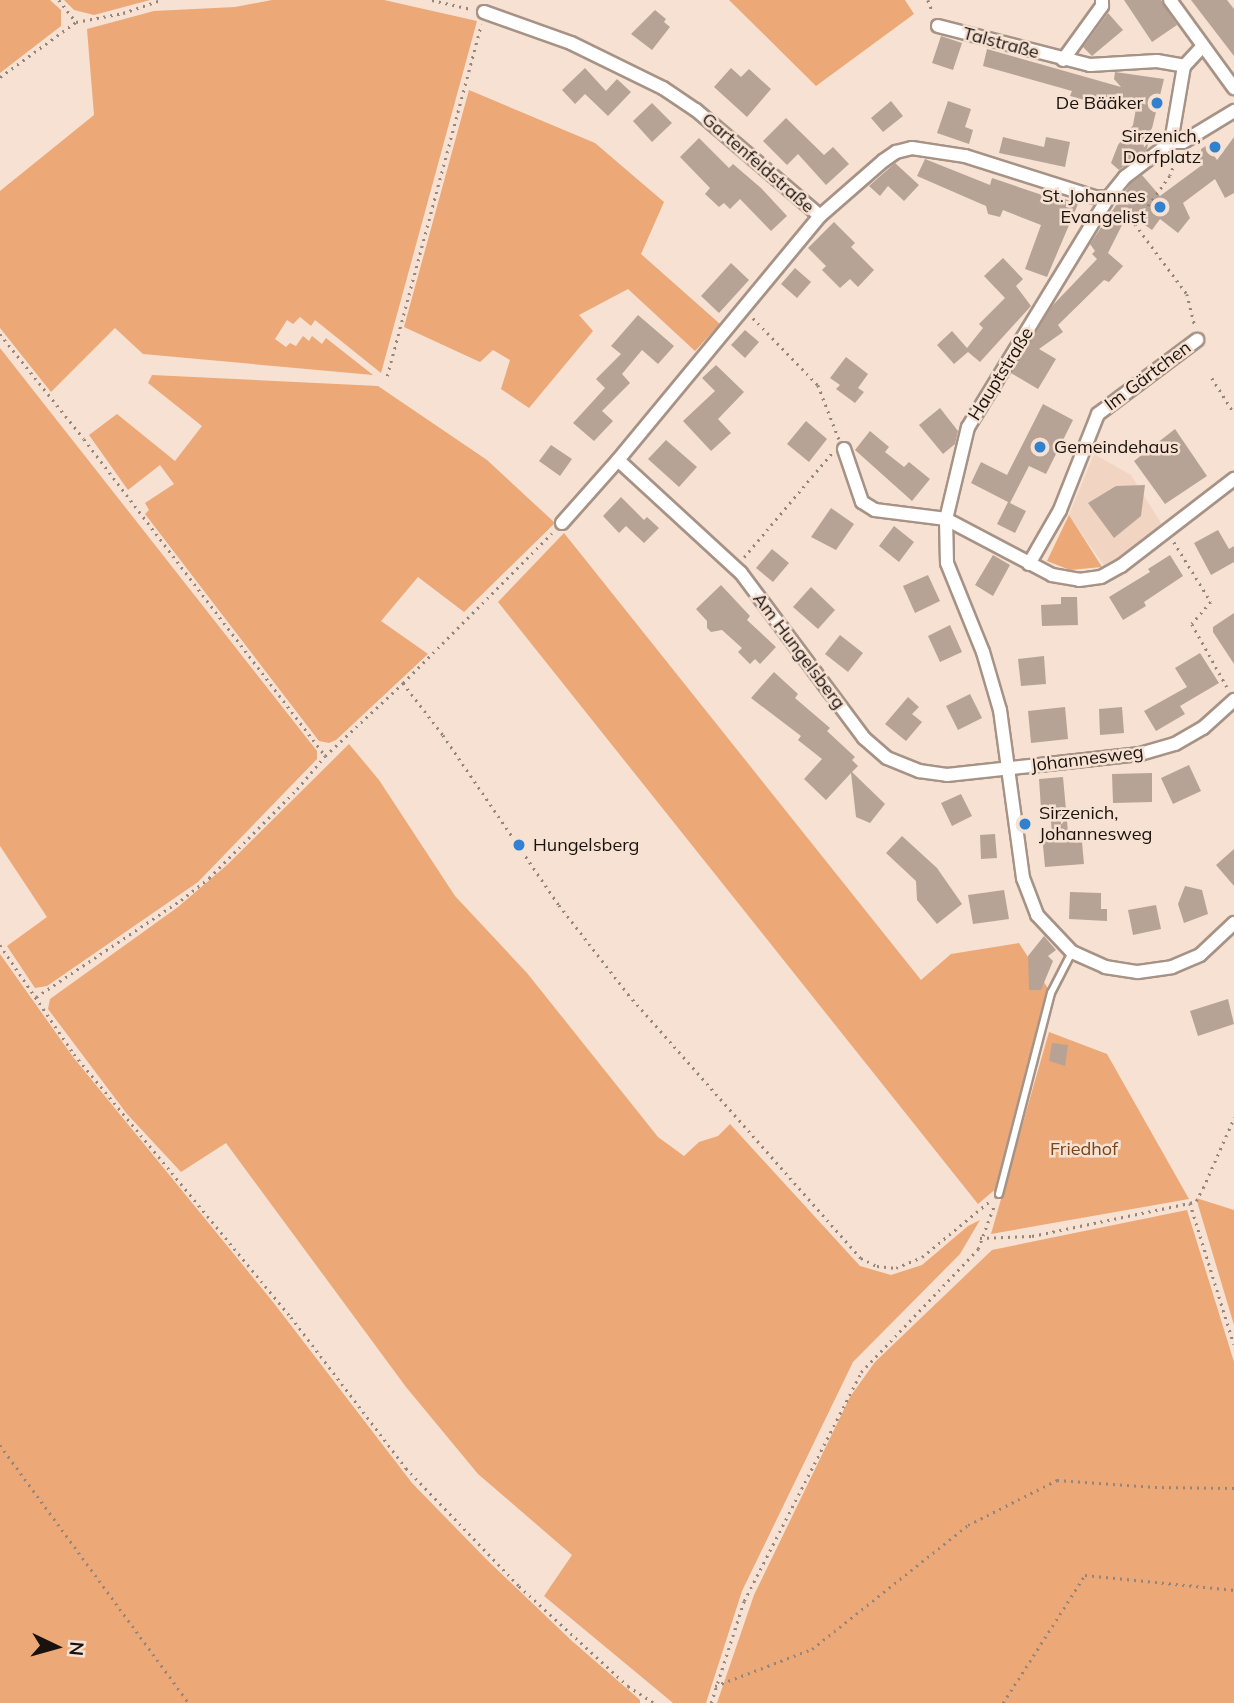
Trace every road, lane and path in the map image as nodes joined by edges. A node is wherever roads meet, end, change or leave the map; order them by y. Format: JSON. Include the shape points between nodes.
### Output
{"nodes":[{"id":1,"x":59,"y":0,"type":"edge"},
{"id":2,"x":161,"y":0,"type":"edge"},
{"id":3,"x":432,"y":0,"type":"edge"},
{"id":4,"x":1102,"y":0,"type":"edge"},
{"id":5,"x":1170,"y":0,"type":"edge"},
{"id":6,"x":484,"y":12,"type":"junction"},
{"id":7,"x":76,"y":22,"type":"junction"},
{"id":8,"x":938,"y":26,"type":"dead end"},
{"id":9,"x":1202,"y":47,"type":"junction"},
{"id":10,"x":1063,"y":60,"type":"junction"},
{"id":11,"x":1184,"y":66,"type":"junction"},
{"id":12,"x":0,"y":77,"type":"edge"},
{"id":13,"x":1234,"y":88,"type":"edge"},
{"id":14,"x":1234,"y":111,"type":"edge"},
{"id":15,"x":1171,"y":142,"type":"junction"},
{"id":16,"x":1176,"y":161,"type":"dead end"},
{"id":17,"x":1108,"y":198,"type":"junction"},
{"id":18,"x":820,"y":216,"type":"junction"},
{"id":19,"x":743,"y":308,"type":"junction"},
{"id":20,"x":0,"y":334,"type":"edge"},
{"id":21,"x":1197,"y":340,"type":"joint"},
{"id":22,"x":387,"y":376,"type":"dead end"},
{"id":23,"x":1212,"y":378,"type":"dead end"},
{"id":24,"x":1234,"y":413,"type":"edge"},
{"id":25,"x":844,"y":449,"type":"dead end"},
{"id":26,"x":618,"y":460,"type":"junction"},
{"id":27,"x":1234,"y":479,"type":"edge"},
{"id":28,"x":946,"y":519,"type":"junction"},
{"id":29,"x":562,"y":523,"type":"joint"},
{"id":30,"x":1167,"y":530,"type":"junction"},
{"id":31,"x":1029,"y":564,"type":"junction"},
{"id":32,"x":735,"y":568,"type":"junction"},
{"id":33,"x":403,"y":683,"type":"junction"},
{"id":34,"x":1231,"y":694,"type":"edge"},
{"id":35,"x":325,"y":756,"type":"junction"},
{"id":36,"x":1009,"y":768,"type":"junction"},
{"id":37,"x":1234,"y":923,"type":"edge"},
{"id":38,"x":0,"y":945,"type":"edge"},
{"id":39,"x":1072,"y":952,"type":"junction"},
{"id":40,"x":36,"y":997,"type":"junction"},
{"id":41,"x":1234,"y":1118,"type":"edge"},
{"id":42,"x":999,"y":1194,"type":"junction"},
{"id":43,"x":1190,"y":1203,"type":"junction"},
{"id":44,"x":980,"y":1238,"type":"junction"},
{"id":45,"x":1234,"y":1345,"type":"edge"},
{"id":46,"x":0,"y":1445,"type":"edge"},
{"id":47,"x":1234,"y":1482,"type":"edge"},
{"id":48,"x":1226,"y":1488,"type":"junction"},
{"id":49,"x":1234,"y":1488,"type":"edge"},
{"id":50,"x":1234,"y":1590,"type":"edge"},
{"id":51,"x":715,"y":1686,"type":"junction"},
{"id":52,"x":189,"y":1703,"type":"edge"},
{"id":53,"x":654,"y":1703,"type":"edge"},
{"id":54,"x":711,"y":1703,"type":"edge"},
{"id":55,"x":1003,"y":1703,"type":"edge"}],
"edges":[{"from":1,"to":7,"type":"path"},
{"from":2,"to":7,"type":"path"},
{"from":3,"to":6,"type":"path"},
{"from":4,"to":10,"type":"street","name":"Talstraße"},
{"from":5,"to":9,"type":"street"},
{"from":6,"to":18,"type":"street","name":"Gartenfeldstraße","via":[[571,43],[663,88],[696,110]]},
{"from":6,"to":22,"type":"path"},
{"from":7,"to":12,"type":"path"},
{"from":8,"to":10,"type":"street","name":"Talstraße"},
{"from":9,"to":11,"type":"street"},
{"from":9,"to":13,"type":"street"},
{"from":10,"to":11,"type":"street","name":"Talstraße","via":[[1090,65],[1157,61]]},
{"from":11,"to":15,"type":"street"},
{"from":14,"to":15,"type":"street","name":"Hauptstraße","via":[[1183,142]]},
{"from":15,"to":17,"type":"street","name":"Hauptstraße","via":[[1125,177]]},
{"from":16,"to":21,"type":"path","via":[[1135,224],[1187,294]]},
{"from":17,"to":18,"type":"street","name":"Gartenfeldstraße","via":[[965,156],[912,148],[883,161]]},
{"from":17,"to":28,"type":"street","name":"Hauptstraße","via":[[968,427]]},
{"from":18,"to":19,"type":"street"},
{"from":19,"to":26,"type":"street"},
{"from":19,"to":32,"type":"path","via":[[818,385],[840,443]]},
{"from":20,"to":35,"type":"path"},
{"from":21,"to":31,"type":"street","name":"Im Gärtchen","via":[[1098,414],[1060,510]]},
{"from":23,"to":24,"type":"path"},
{"from":25,"to":28,"type":"street","via":[[862,502],[875,510]]},
{"from":26,"to":29,"type":"street"},
{"from":26,"to":32,"type":"street","name":"Am Hungelsberg"},
{"from":27,"to":30,"type":"street"},
{"from":28,"to":31,"type":"street"},
{"from":28,"to":36,"type":"street","name":"Hauptstraße","via":[[947,563],[1000,710]]},
{"from":29,"to":33,"type":"path"},
{"from":30,"to":31,"type":"street","via":[[1101,577],[1079,580]]},
{"from":30,"to":34,"type":"path","via":[[1211,602],[1192,624]]},
{"from":32,"to":36,"type":"street","name":"Am Hungelsberg","via":[[864,738],[887,758],[919,771],[947,775]]},
{"from":33,"to":35,"type":"path"},
{"from":33,"to":42,"type":"path","via":[[559,905],[628,994],[861,1258],[896,1268],[922,1257]]},
{"from":34,"to":36,"type":"street","name":"Johannesweg","via":[[1203,729],[1175,744],[1140,754]]},
{"from":35,"to":40,"type":"path","via":[[209,878]]},
{"from":36,"to":39,"type":"street","name":"Hauptstraße","via":[[1023,878],[1037,915]]},
{"from":37,"to":39,"type":"street","via":[[1200,955],[1172,967],[1138,972],[1105,967]]},
{"from":38,"to":40,"type":"path"},
{"from":39,"to":42,"type":"lane","via":[[1051,993]]},
{"from":40,"to":53,"type":"path","via":[[74,1054],[291,1317],[406,1468],[519,1586],[628,1686]]},
{"from":41,"to":43,"type":"path","via":[[1203,1188]]},
{"from":42,"to":44,"type":"path"},
{"from":43,"to":44,"type":"path","via":[[1032,1236]]},
{"from":43,"to":45,"type":"path"},
{"from":44,"to":51,"type":"path","via":[[978,1249],[861,1371],[744,1601]]},
{"from":46,"to":52,"type":"path"},
{"from":47,"to":48,"type":"path"},
{"from":48,"to":49,"type":"path"},
{"from":48,"to":51,"type":"path","via":[[1057,1480],[968,1525],[812,1649]]},
{"from":50,"to":55,"type":"path","via":[[1085,1575]]},
{"from":51,"to":54,"type":"path"}]}
